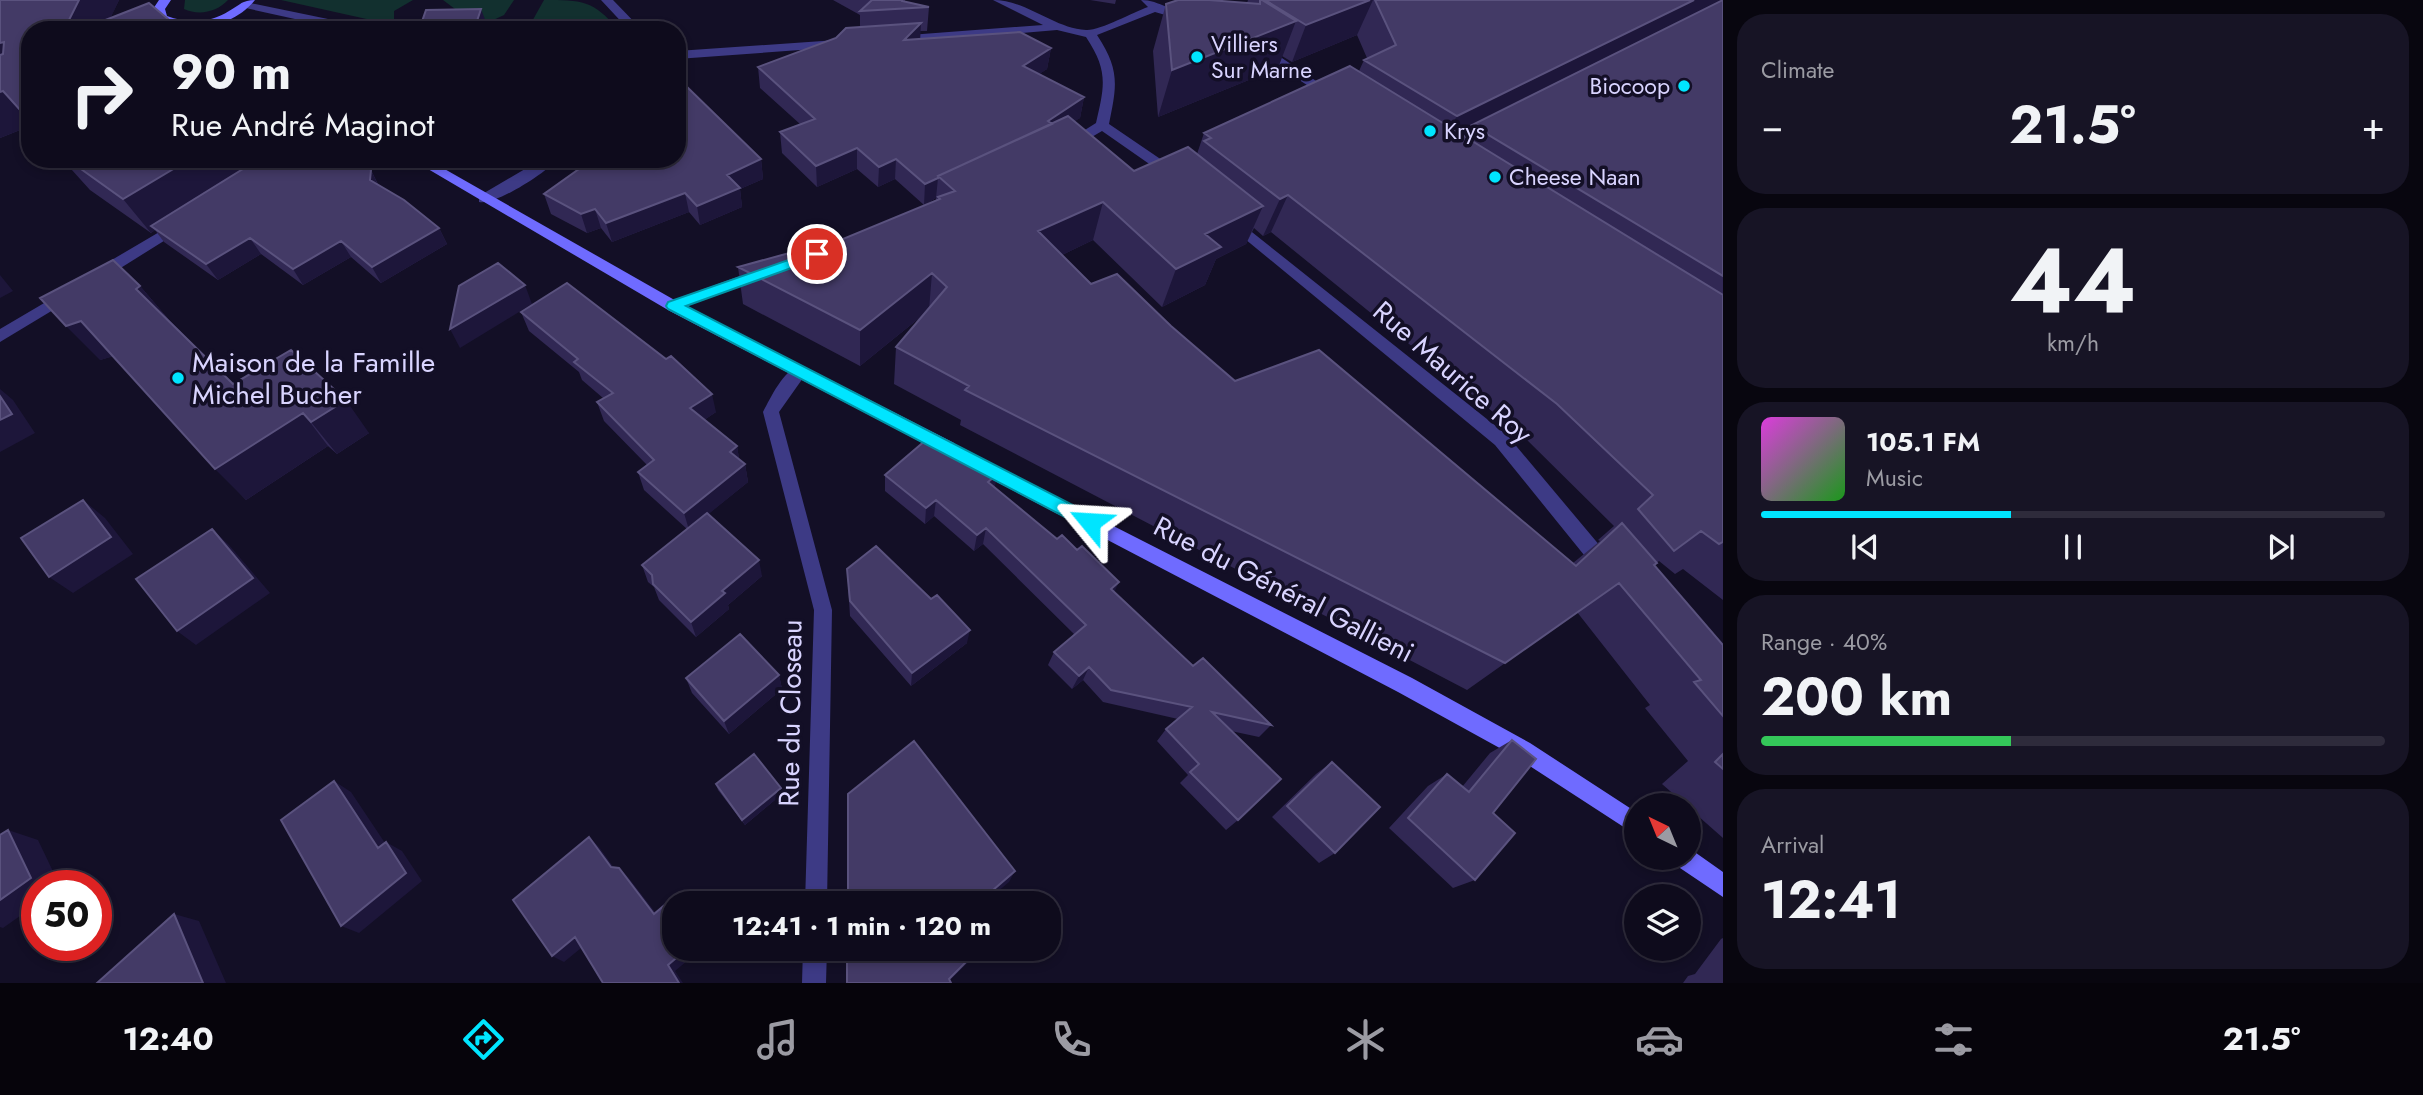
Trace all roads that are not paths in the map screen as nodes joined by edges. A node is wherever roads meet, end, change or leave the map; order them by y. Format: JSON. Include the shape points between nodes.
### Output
{"nodes":[{"id":1,"x":165,"y":0,"type":"edge"},
{"id":2,"x":607,"y":0,"type":"edge"},
{"id":3,"x":999,"y":0,"type":"edge"},
{"id":4,"x":1217,"y":0,"type":"edge"},
{"id":5,"x":247,"y":2,"type":"edge"},
{"id":6,"x":1150,"y":4,"type":"edge"},
{"id":7,"x":160,"y":21,"type":"edge"},
{"id":8,"x":224,"y":21,"type":"edge"},
{"id":9,"x":325,"y":21,"type":"edge"},
{"id":10,"x":627,"y":21,"type":"edge"},
{"id":11,"x":1057,"y":27,"type":"junction"},
{"id":12,"x":1090,"y":34,"type":"junction"},
{"id":13,"x":886,"y":41,"type":"edge"},
{"id":14,"x":1248,"y":42,"type":"edge"},
{"id":15,"x":846,"y":44,"type":"edge"},
{"id":16,"x":686,"y":54,"type":"edge"},
{"id":17,"x":1341,"y":101,"type":"edge"},
{"id":18,"x":1102,"y":125,"type":"junction"},
{"id":19,"x":1060,"y":149,"type":"edge"},
{"id":20,"x":432,"y":168,"type":"edge"},
{"id":21,"x":538,"y":168,"type":"edge"},
{"id":22,"x":1192,"y":188,"type":"edge"},
{"id":23,"x":484,"y":199,"type":"junction"},
{"id":24,"x":1224,"y":215,"type":"edge"},
{"id":25,"x":194,"y":216,"type":"edge"},
{"id":26,"x":778,"y":267,"type":"edge"},
{"id":27,"x":673,"y":306,"type":"junction"},
{"id":28,"x":0,"y":336,"type":"edge"},
{"id":29,"x":800,"y":371,"type":"junction"},
{"id":30,"x":1616,"y":579,"type":"edge"},
{"id":31,"x":1624,"y":816,"type":"edge"},
{"id":32,"x":1701,"y":870,"type":"edge"},
{"id":33,"x":1723,"y":886,"type":"edge"},
{"id":34,"x":816,"y":891,"type":"edge"},
{"id":35,"x":815,"y":961,"type":"edge"},
{"id":36,"x":814,"y":983,"type":"edge"}],
"edges":[{"from":1,"to":7,"type":"main road","via":[[156,20]]},
{"from":2,"to":10,"type":"street"},
{"from":3,"to":11,"type":"street"},
{"from":4,"to":6,"type":"street","via":[[1212,17],[1175,16]]},
{"from":5,"to":8,"type":"main road"},
{"from":5,"to":9,"type":"street"},
{"from":6,"to":12,"type":"street"},
{"from":11,"to":12,"type":"street"},
{"from":11,"to":13,"type":"street"},
{"from":12,"to":18,"type":"street","via":[[1108,60],[1112,78]]},
{"from":14,"to":17,"type":"street"},
{"from":15,"to":16,"type":"street"},
{"from":18,"to":19,"type":"street"},
{"from":18,"to":22,"type":"street"},
{"from":20,"to":23,"type":"main road","name":"Rue du Général Gallieni"},
{"from":21,"to":23,"type":"street"},
{"from":23,"to":27,"type":"main road","name":"Rue du Général Gallieni"},
{"from":24,"to":30,"type":"street","name":"Rue Maurice Roy","via":[[1501,440]]},
{"from":25,"to":28,"type":"street"},
{"from":26,"to":27,"type":"street"},
{"from":27,"to":29,"type":"main road","name":"Rue du Général Gallieni"},
{"from":29,"to":31,"type":"main road","name":"Rue du Général Gallieni","via":[[1405,685],[1523,750]]},
{"from":29,"to":34,"type":"street","name":"Rue du Closeau","via":[[771,412],[823,610]]},
{"from":32,"to":33,"type":"main road"},
{"from":35,"to":36,"type":"street"}]}
